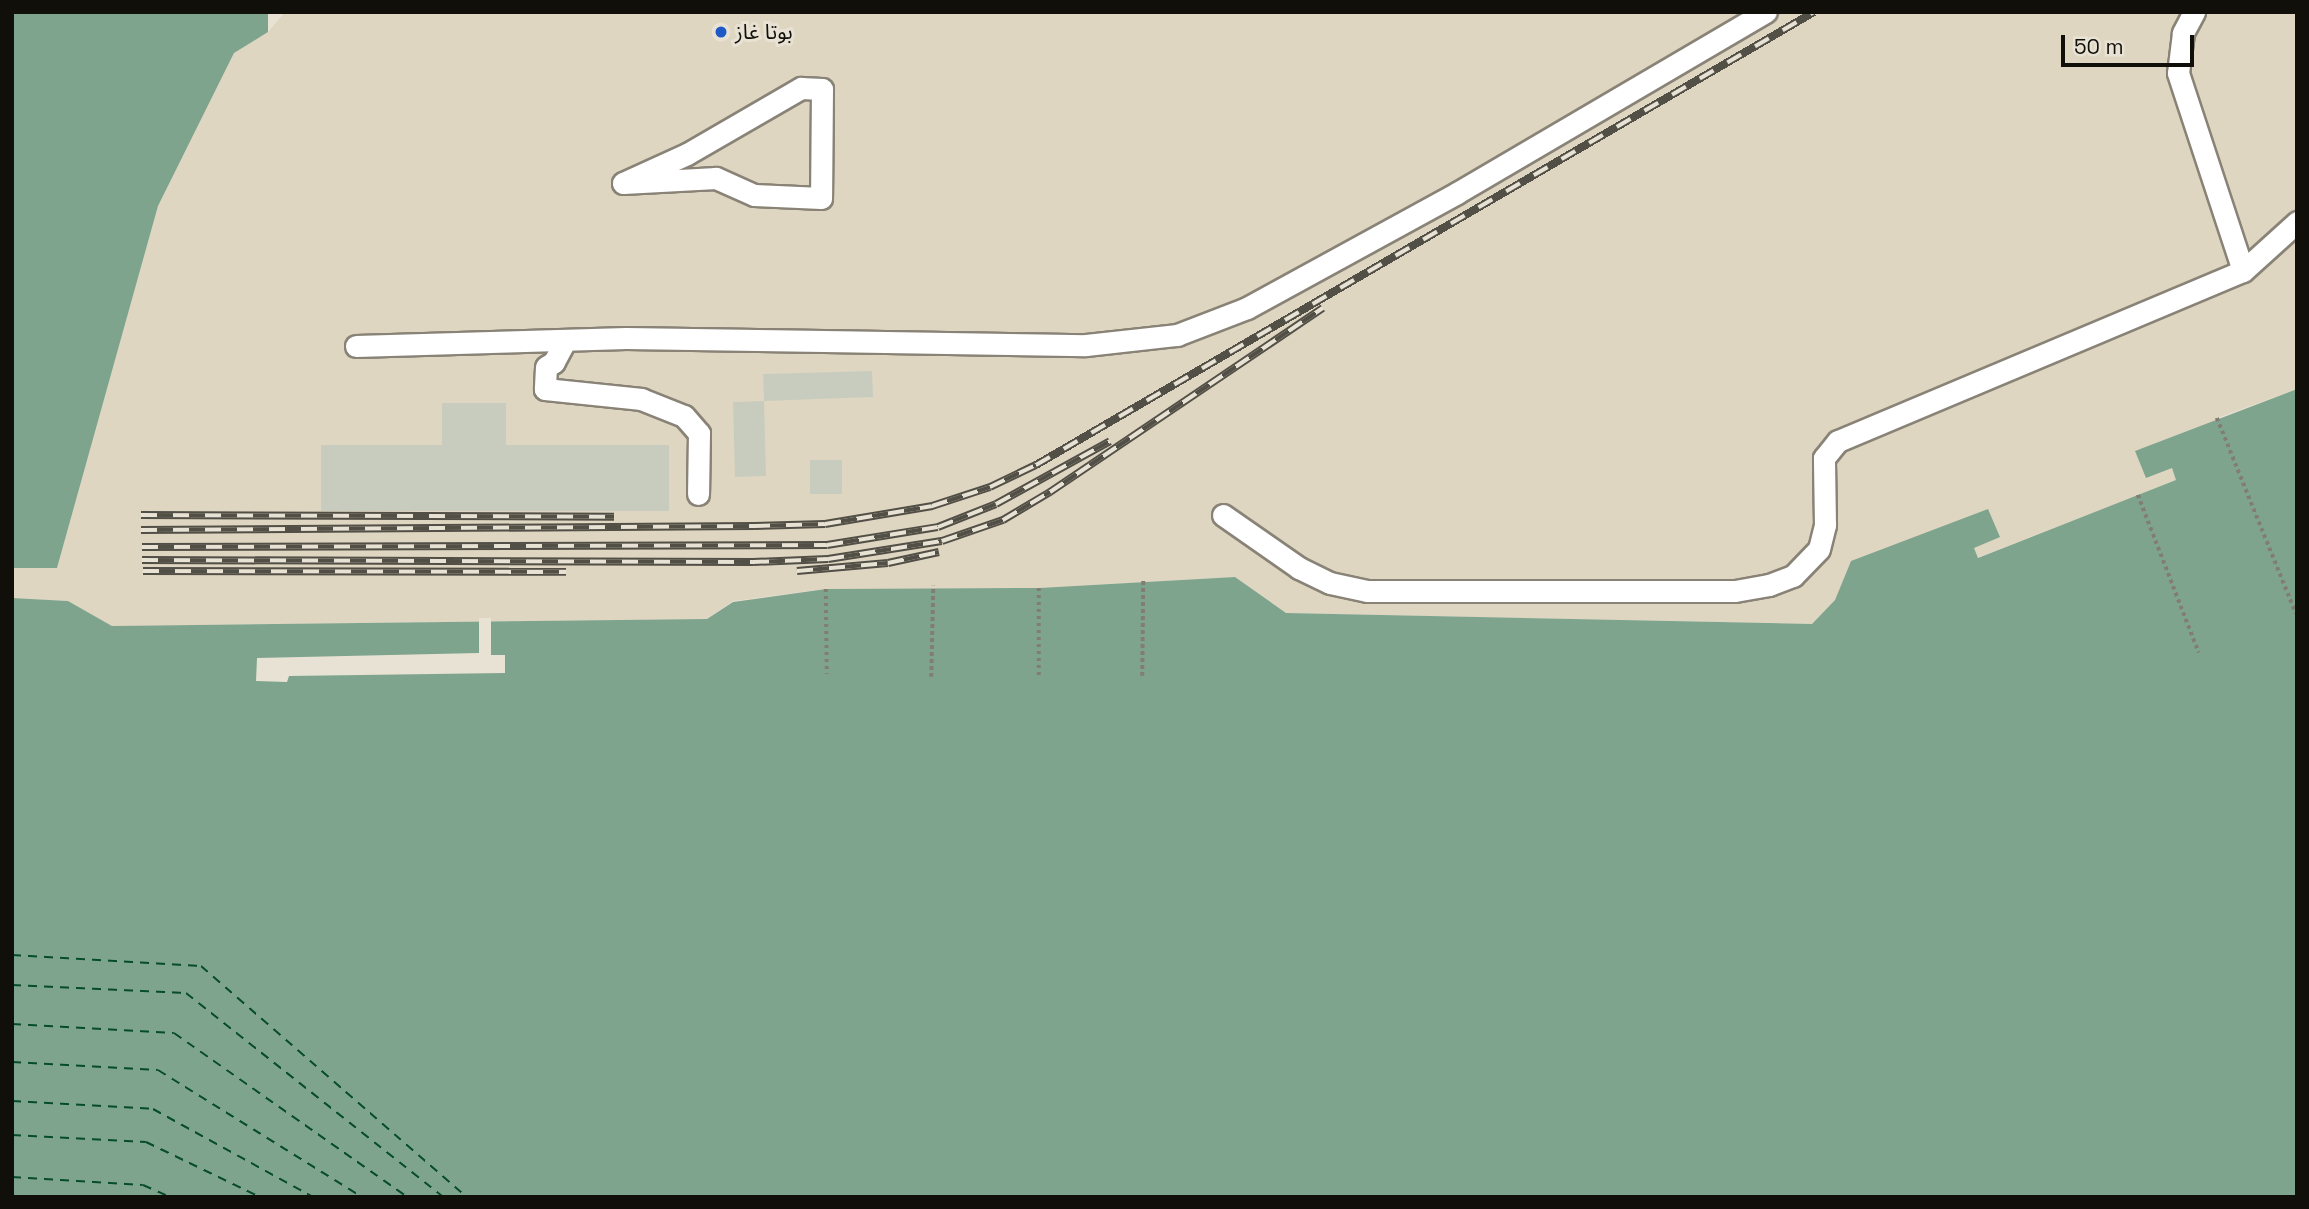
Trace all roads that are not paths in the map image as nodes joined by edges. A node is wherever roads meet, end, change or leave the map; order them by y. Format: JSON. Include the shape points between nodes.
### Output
{"nodes":[{"id":1,"x":1766,"y":12,"type":"edge"},
{"id":2,"x":2194,"y":12,"type":"edge"},
{"id":3,"x":623,"y":183,"type":"joint"},
{"id":4,"x":2297,"y":222,"type":"edge"},
{"id":5,"x":2243,"y":271,"type":"junction"},
{"id":6,"x":565,"y":341,"type":"junction"},
{"id":7,"x":356,"y":346,"type":"dead end"},
{"id":8,"x":698,"y":494,"type":"dead end"},
{"id":9,"x":1223,"y":515,"type":"dead end"}],
"edges":[{"from":1,"to":6,"type":"street","via":[[1457,193],[1247,308],[1177,335],[1086,345]]},
{"from":2,"to":5,"type":"street","via":[[2183,33],[2178,72]]},
{"from":3,"to":3,"type":"street","via":[[716,178],[754,195],[821,198],[822,89],[801,88],[687,154]]},
{"from":4,"to":5,"type":"street"},
{"from":5,"to":9,"type":"street","via":[[1838,441],[1824,458],[1825,525],[1819,549],[1793,576],[1769,585],[1735,591],[1367,591],[1330,583],[1298,568]]},
{"from":6,"to":7,"type":"street"},
{"from":6,"to":8,"type":"street","via":[[554,362],[546,367],[545,389],[641,398],[684,416],[699,433]]}]}
